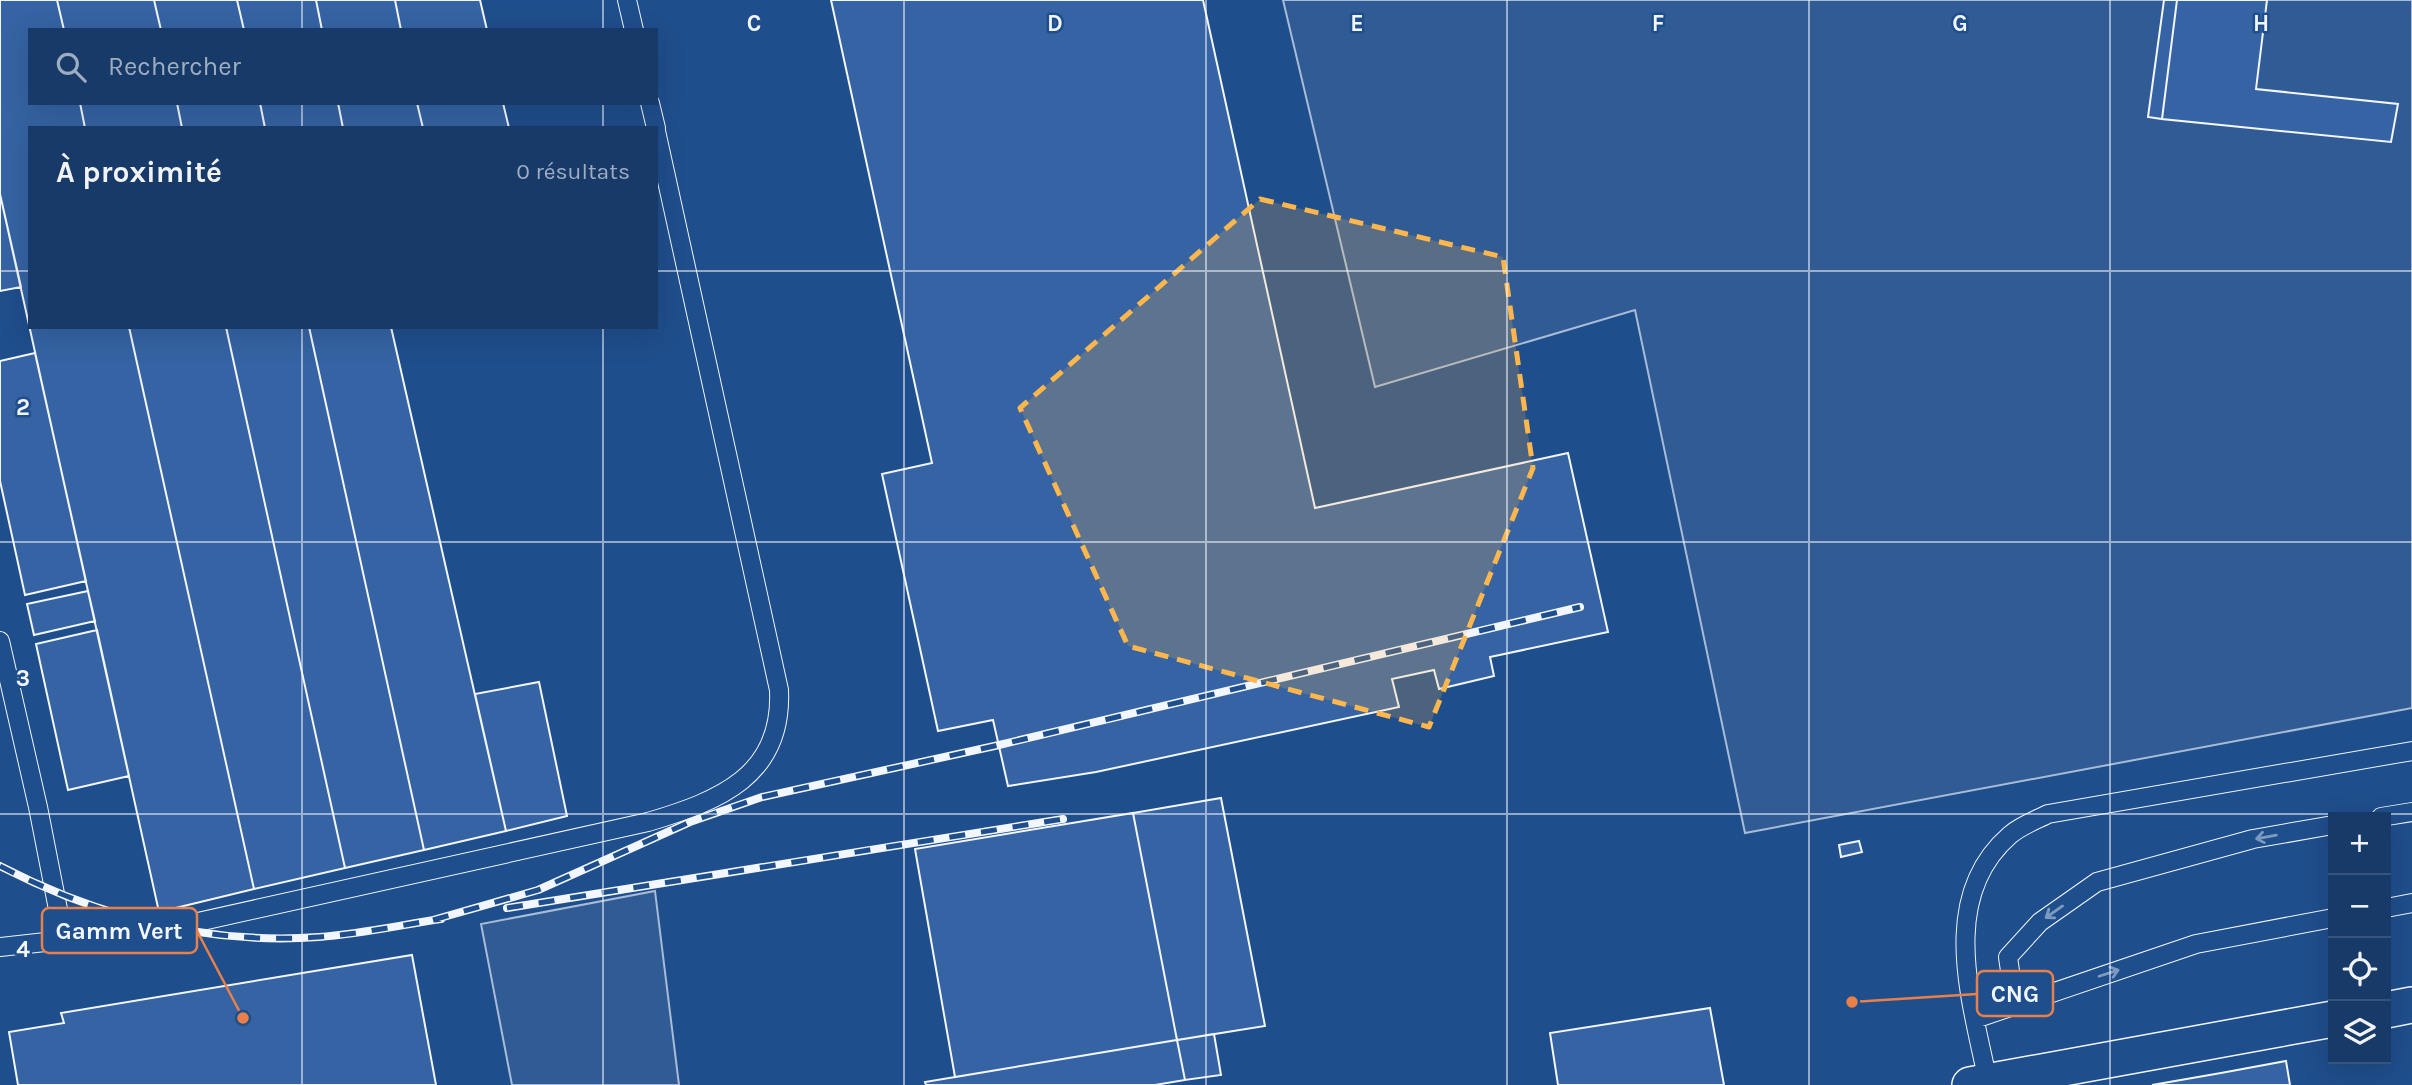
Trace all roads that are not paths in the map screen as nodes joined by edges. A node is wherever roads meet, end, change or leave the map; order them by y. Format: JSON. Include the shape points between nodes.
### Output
{"nodes":[{"id":1,"x":627,"y":0,"type":"edge"},
{"id":2,"x":634,"y":28,"type":"edge"},
{"id":3,"x":650,"y":105,"type":"edge"},
{"id":4,"x":655,"y":126,"type":"edge"},
{"id":5,"x":658,"y":138,"type":"edge"},
{"id":6,"x":0,"y":641,"type":"edge"},
{"id":7,"x":2412,"y":751,"type":"edge"},
{"id":8,"x":2412,"y":812,"type":"edge"},
{"id":9,"x":2391,"y":815,"type":"edge"},
{"id":10,"x":2328,"y":826,"type":"edge"},
{"id":11,"x":2412,"y":903,"type":"edge"},
{"id":12,"x":2391,"y":907,"type":"edge"},
{"id":13,"x":2328,"y":919,"type":"edge"},
{"id":14,"x":64,"y":940,"type":"junction"},
{"id":15,"x":0,"y":947,"type":"edge"},
{"id":16,"x":2031,"y":999,"type":"junction"},
{"id":17,"x":2412,"y":1005,"type":"edge"},
{"id":18,"x":2391,"y":1009,"type":"edge"},
{"id":19,"x":1975,"y":1019,"type":"junction"},
{"id":20,"x":2328,"y":1020,"type":"edge"},
{"id":21,"x":1979,"y":1083,"type":"edge"}],
"edges":[{"from":1,"to":2,"type":"lane"},
{"from":3,"to":4,"type":"lane"},
{"from":5,"to":14,"type":"lane","via":[[777,680],[779,725],[766,754],[724,792],[648,822],[171,928]]},
{"from":6,"to":14,"type":"lane"},
{"from":7,"to":19,"type":"lane","via":[[2048,814],[2010,834],[1984,868],[1966,913],[1964,955]]},
{"from":8,"to":9,"type":"lane"},
{"from":10,"to":16,"type":"lane","one_way":true,"via":[[2253,839],[2098,882],[2040,922],[2008,957],[2011,978]]},
{"from":11,"to":12,"type":"lane"},
{"from":16,"to":13,"type":"lane","one_way":true,"via":[[2196,944]]},
{"from":14,"to":15,"type":"lane"},
{"from":16,"to":19,"type":"lane"},
{"from":17,"to":18,"type":"street"},
{"from":19,"to":21,"type":"lane"},
{"from":20,"to":21,"type":"street"}]}
